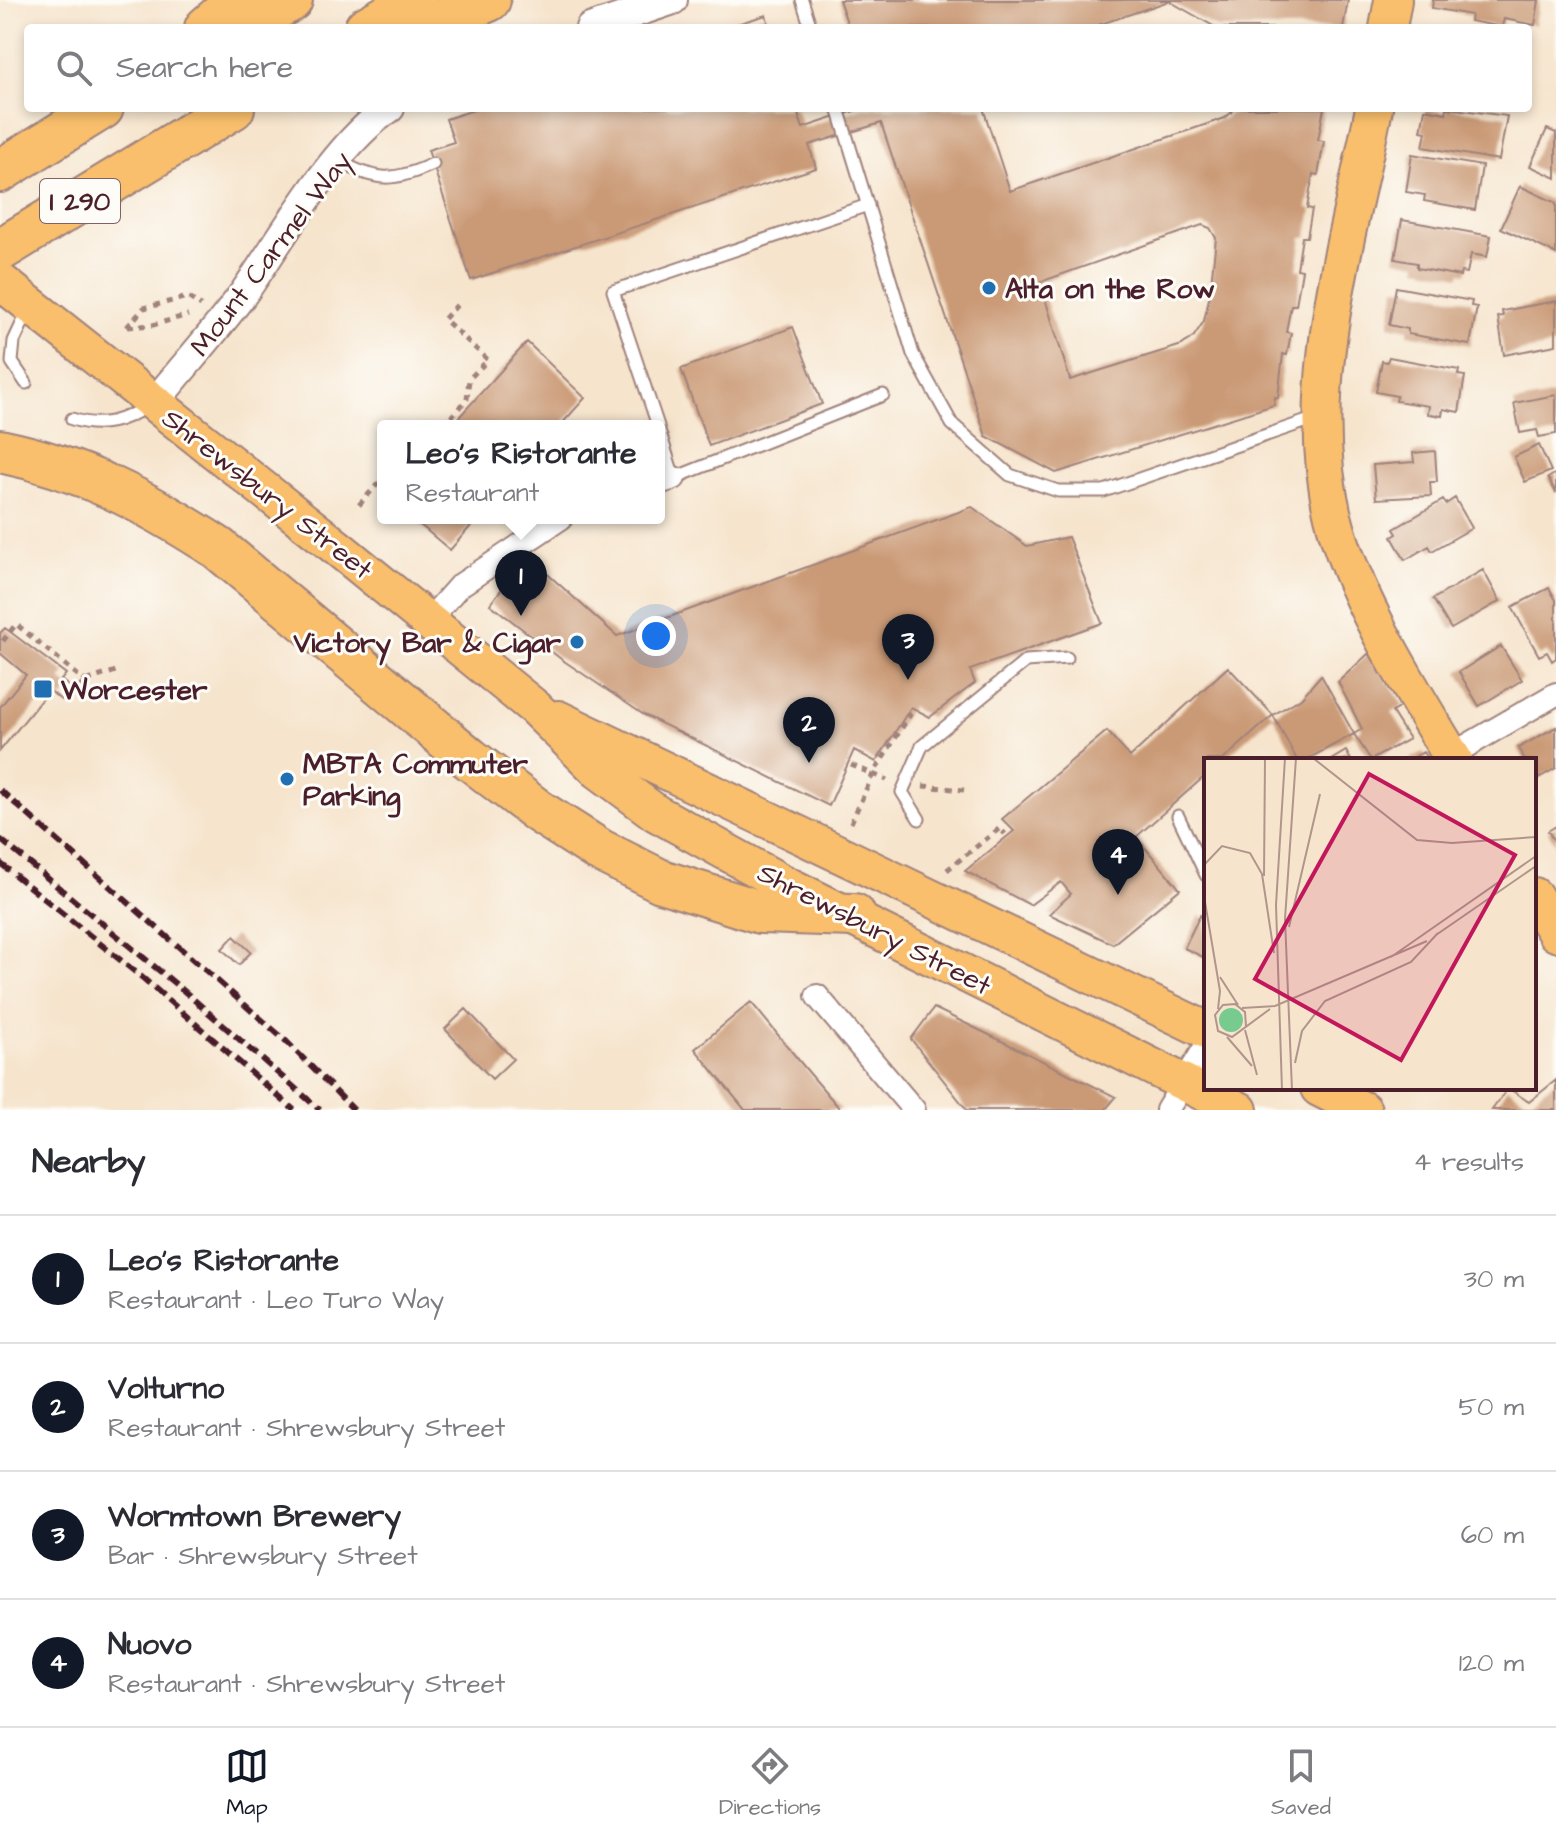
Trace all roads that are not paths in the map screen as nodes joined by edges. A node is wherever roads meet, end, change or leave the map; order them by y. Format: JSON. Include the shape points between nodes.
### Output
{"nodes":[{"id":1,"x":238,"y":0,"type":"edge"},
{"id":2,"x":291,"y":0,"type":"edge"},
{"id":3,"x":416,"y":0,"type":"edge"},
{"id":4,"x":489,"y":0,"type":"edge"},
{"id":5,"x":673,"y":0,"type":"edge"},
{"id":6,"x":802,"y":0,"type":"edge"},
{"id":7,"x":1393,"y":0,"type":"edge"},
{"id":8,"x":211,"y":24,"type":"edge"},
{"id":9,"x":249,"y":24,"type":"edge"},
{"id":10,"x":373,"y":24,"type":"edge"},
{"id":11,"x":432,"y":24,"type":"edge"},
{"id":12,"x":602,"y":24,"type":"edge"},
{"id":13,"x":810,"y":24,"type":"edge"},
{"id":14,"x":1389,"y":24,"type":"edge"},
{"id":15,"x":96,"y":112,"type":"edge"},
{"id":16,"x":226,"y":112,"type":"edge"},
{"id":17,"x":246,"y":112,"type":"edge"},
{"id":18,"x":385,"y":112,"type":"edge"},
{"id":19,"x":839,"y":112,"type":"edge"},
{"id":20,"x":1373,"y":112,"type":"edge"},
{"id":21,"x":161,"y":152,"type":"junction"},
{"id":22,"x":338,"y":160,"type":"junction"},
{"id":23,"x":433,"y":164,"type":"dead end"},
{"id":24,"x":0,"y":171,"type":"edge"},
{"id":25,"x":868,"y":205,"type":"junction"},
{"id":26,"x":0,"y":250,"type":"edge"},
{"id":27,"x":0,"y":281,"type":"edge"},
{"id":28,"x":30,"y":307,"type":"junction"},
{"id":29,"x":26,"y":383,"type":"dead end"},
{"id":30,"x":883,"y":395,"type":"dead end"},
{"id":31,"x":154,"y":403,"type":"junction"},
{"id":32,"x":1322,"y":416,"type":"junction"},
{"id":33,"x":72,"y":419,"type":"dead end"},
{"id":34,"x":655,"y":420,"type":"edge"},
{"id":35,"x":0,"y":451,"type":"edge"},
{"id":36,"x":667,"y":480,"type":"edge"},
{"id":37,"x":552,"y":524,"type":"edge"},
{"id":38,"x":428,"y":621,"type":"junction"},
{"id":39,"x":1067,"y":658,"type":"dead end"},
{"id":40,"x":1556,"y":694,"type":"edge"},
{"id":41,"x":535,"y":708,"type":"junction"},
{"id":42,"x":1452,"y":758,"type":"edge"},
{"id":43,"x":1178,"y":816,"type":"dead end"},
{"id":44,"x":919,"y":819,"type":"dead end"},
{"id":45,"x":1204,"y":871,"type":"edge"},
{"id":46,"x":1536,"y":899,"type":"edge"},
{"id":47,"x":854,"y":915,"type":"junction"},
{"id":48,"x":1556,"y":933,"type":"edge"},
{"id":49,"x":817,"y":996,"type":"dead end"},
{"id":50,"x":1204,"y":1029,"type":"edge"},
{"id":51,"x":1204,"y":1049,"type":"edge"},
{"id":52,"x":1323,"y":1090,"type":"edge"},
{"id":53,"x":1175,"y":1095,"type":"edge"},
{"id":54,"x":914,"y":1110,"type":"edge"},
{"id":55,"x":1239,"y":1110,"type":"edge"},
{"id":56,"x":1363,"y":1110,"type":"edge"}],
"edges":[{"from":1,"to":8,"type":"highway"},
{"from":2,"to":9,"type":"highway"},
{"from":3,"to":10,"type":"highway"},
{"from":4,"to":11,"type":"highway"},
{"from":5,"to":12,"type":"street"},
{"from":6,"to":13,"type":"lane"},
{"from":7,"to":14,"type":"main road"},
{"from":15,"to":24,"type":"highway","number":"I 290"},
{"from":16,"to":21,"type":"highway","number":"I 290"},
{"from":17,"to":21,"type":"highway"},
{"from":18,"to":22,"type":"street","name":"Mount Carmel Way"},
{"from":19,"to":25,"type":"lane"},
{"from":20,"to":32,"type":"main road","via":[[1328,342]]},
{"from":21,"to":26,"type":"highway","number":"I 290"},
{"from":22,"to":23,"type":"lane","via":[[380,179]]},
{"from":22,"to":31,"type":"street","name":"Mount Carmel Way","via":[[241,297]]},
{"from":25,"to":32,"type":"lane","via":[[913,354],[952,424],[1010,475],[1058,491],[1104,491]]},
{"from":25,"to":34,"type":"lane","via":[[613,291]]},
{"from":27,"to":28,"type":"main road","name":"Shrewsbury Street"},
{"from":28,"to":29,"type":"lane","via":[[14,341],[12,362]]},
{"from":28,"to":31,"type":"main road","name":"Shrewsbury Street"},
{"from":30,"to":36,"type":"lane"},
{"from":31,"to":33,"type":"lane","via":[[122,422],[88,424]]},
{"from":31,"to":38,"type":"main road","name":"Shrewsbury Street"},
{"from":32,"to":42,"type":"main road","via":[[1328,491],[1347,558]]},
{"from":35,"to":47,"type":"highway","via":[[94,477],[218,548],[470,759],[599,850],[661,881],[760,912]]},
{"from":37,"to":38,"type":"street","via":[[459,586]]},
{"from":38,"to":41,"type":"main road","name":"Shrewsbury Street"},
{"from":39,"to":44,"type":"lane","via":[[1026,661],[922,746],[902,792]]},
{"from":40,"to":42,"type":"street"},
{"from":41,"to":47,"type":"main road","name":"Shrewsbury Street","via":[[598,770],[656,813],[779,881]]},
{"from":41,"to":50,"type":"main road","name":"Shrewsbury Street"},
{"from":43,"to":45,"type":"lane"},
{"from":46,"to":48,"type":"main road"},
{"from":47,"to":53,"type":"main road","name":"Shrewsbury Street","via":[[1053,1018]]},
{"from":49,"to":54,"type":"street"},
{"from":51,"to":53,"type":"street"},
{"from":52,"to":56,"type":"main road"},
{"from":53,"to":55,"type":"main road","name":"Shrewsbury Street"}]}
